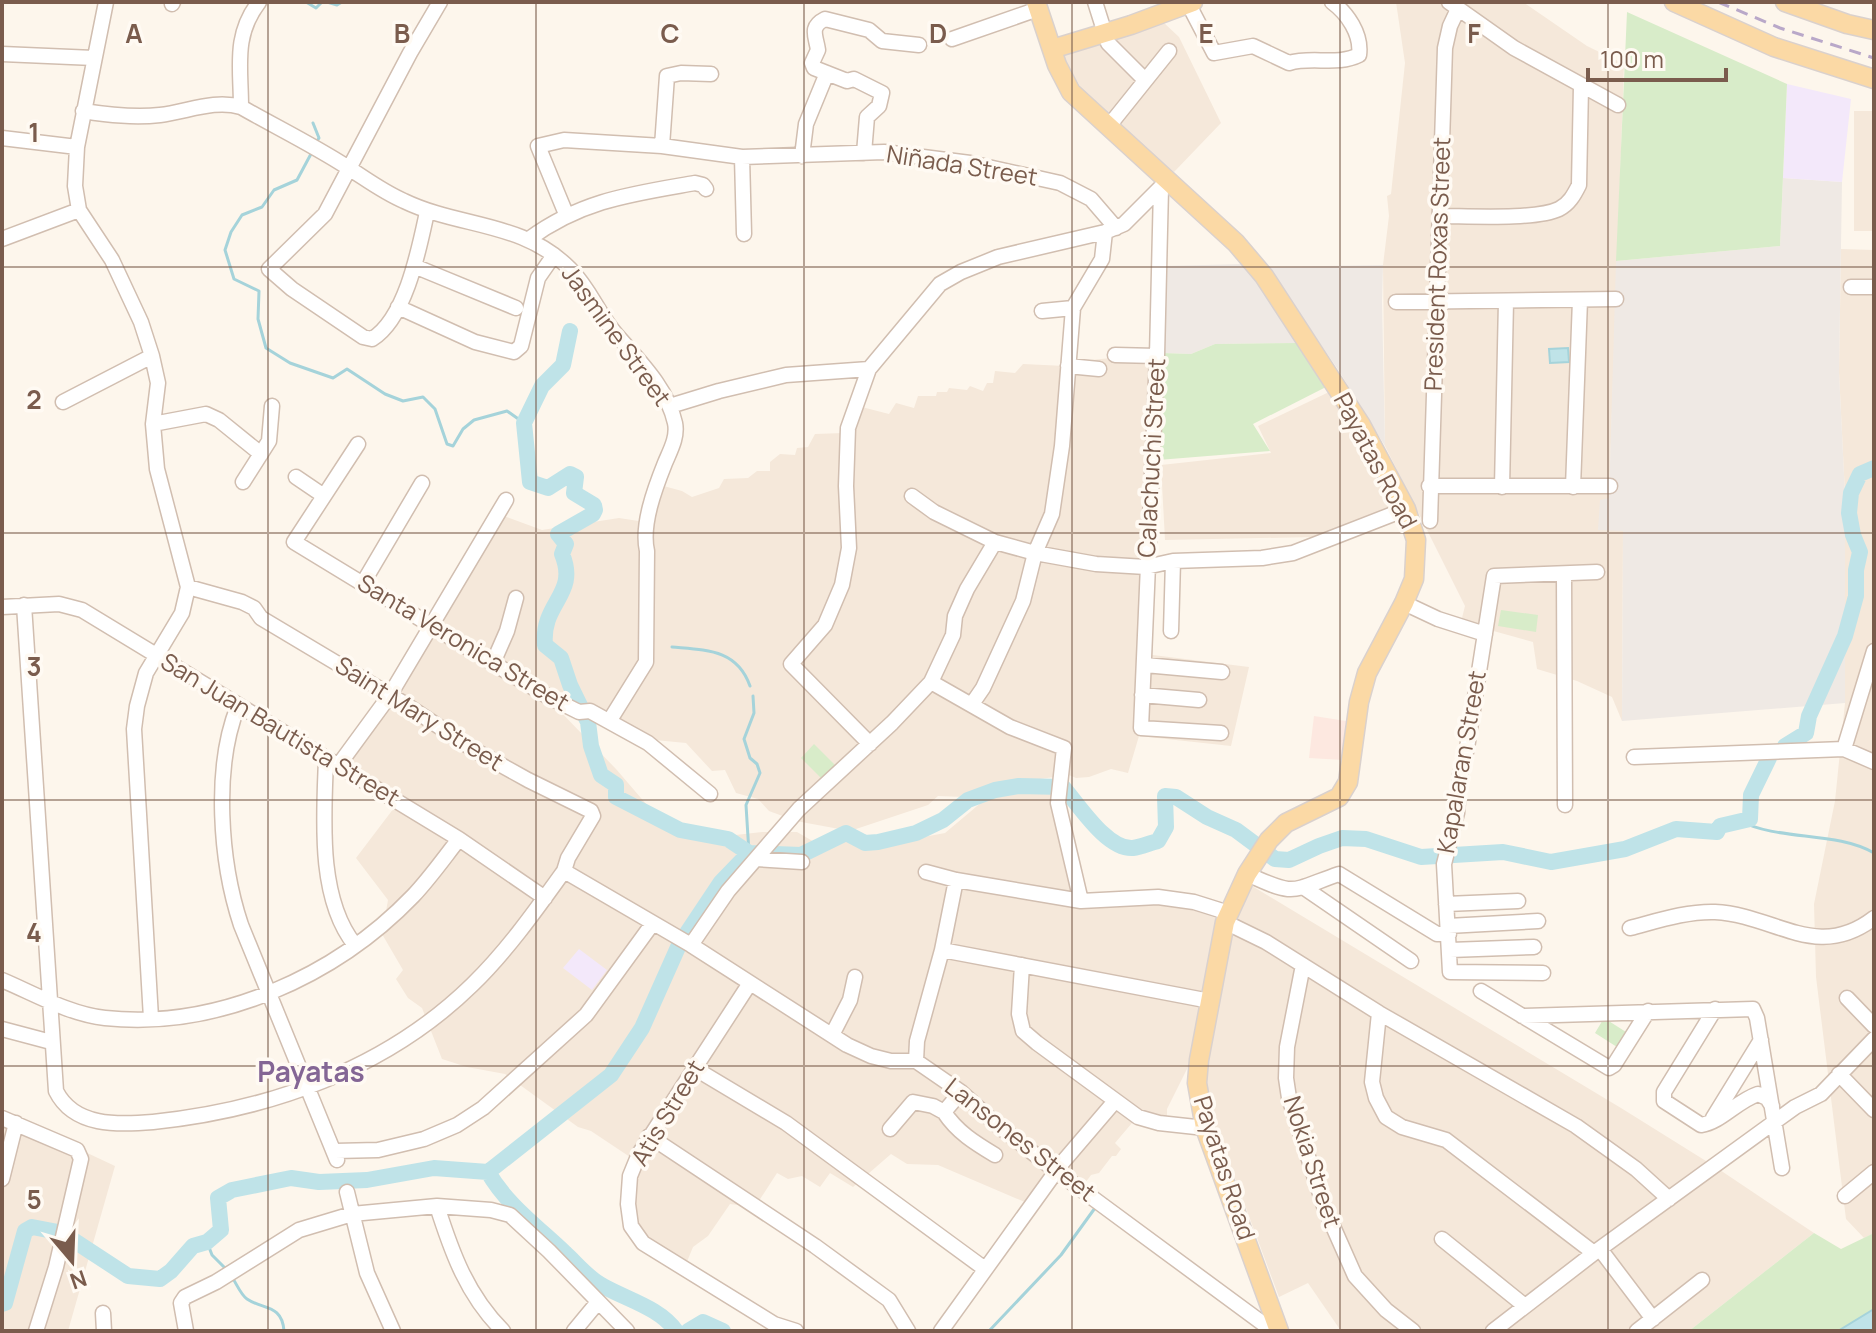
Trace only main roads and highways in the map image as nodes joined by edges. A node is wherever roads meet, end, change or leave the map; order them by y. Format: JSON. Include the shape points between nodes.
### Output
{"nodes":[{"id":1,"x":1674,"y":2,"type":"edge"},
{"id":2,"x":1786,"y":2,"type":"edge"},
{"id":3,"x":1191,"y":3,"type":"edge"},
{"id":4,"x":1037,"y":6,"type":"edge"},
{"id":5,"x":1874,"y":30,"type":"edge"},
{"id":6,"x":1052,"y":49,"type":"junction"},
{"id":7,"x":1874,"y":79,"type":"edge"},
{"id":8,"x":1276,"y":1331,"type":"edge"}],
"edges":[{"from":1,"to":7,"type":"main road","via":[[1774,47]]},
{"from":2,"to":5,"type":"main road"},
{"from":3,"to":6,"type":"main road"},
{"from":4,"to":6,"type":"main road","name":"Payatas Road"},
{"from":6,"to":8,"type":"main road","name":"Payatas Road","via":[[1071,92],[1164,184],[1236,243],[1280,298],[1361,425],[1414,529],[1414,579],[1367,673],[1348,782],[1332,802],[1286,823],[1251,867],[1227,918],[1210,1001],[1197,1083],[1205,1128]]}]}
